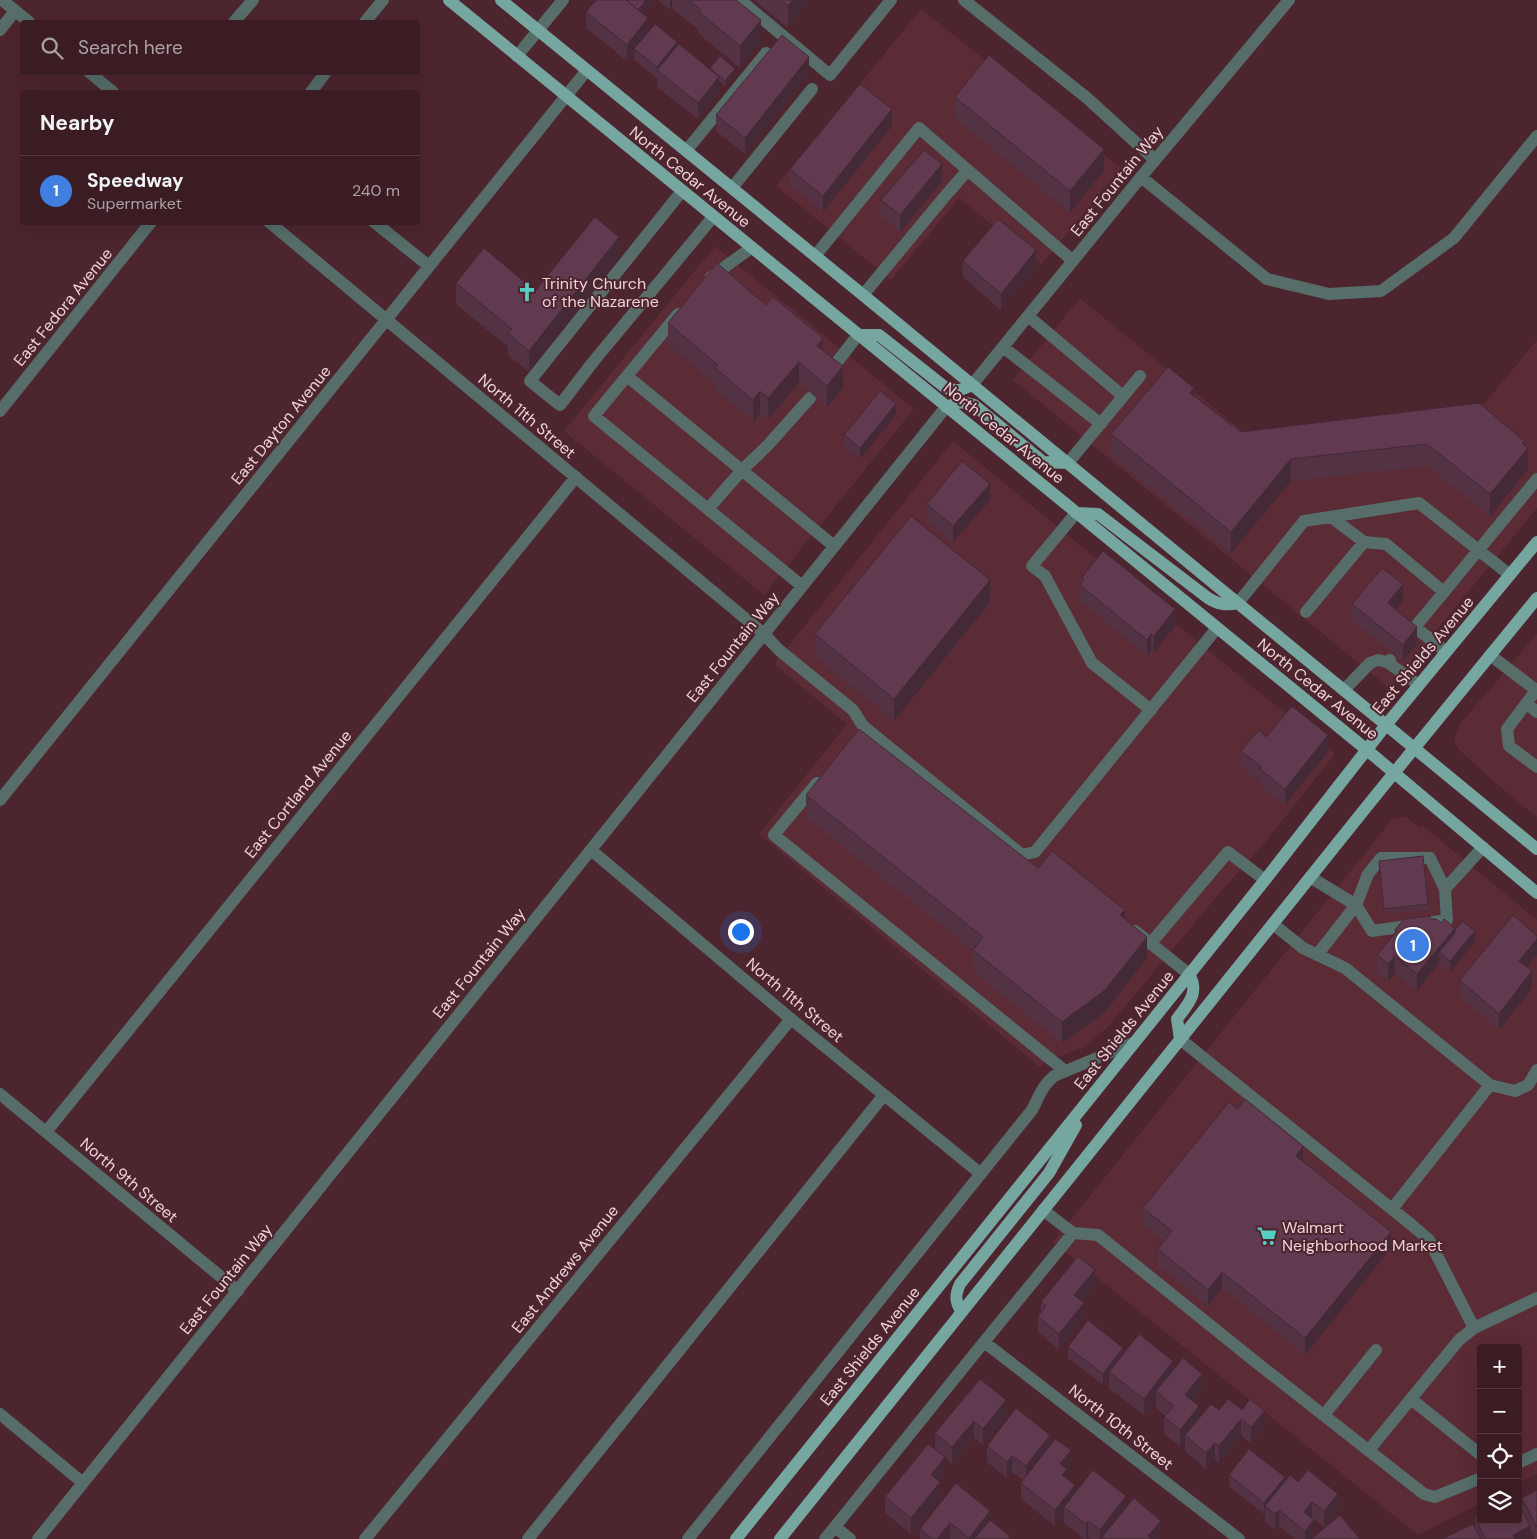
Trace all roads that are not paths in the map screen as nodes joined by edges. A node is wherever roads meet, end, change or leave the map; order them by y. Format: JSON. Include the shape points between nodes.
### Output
{"nodes":[{"id":1,"x":2,"y":0,"type":"edge"},
{"id":2,"x":253,"y":0,"type":"edge"},
{"id":3,"x":383,"y":0,"type":"edge"},
{"id":4,"x":449,"y":0,"type":"edge"},
{"id":5,"x":501,"y":0,"type":"edge"},
{"id":6,"x":563,"y":0,"type":"edge"},
{"id":7,"x":740,"y":0,"type":"edge"},
{"id":8,"x":891,"y":0,"type":"edge"},
{"id":9,"x":964,"y":0,"type":"edge"},
{"id":10,"x":1290,"y":0,"type":"edge"},
{"id":11,"x":15,"y":11,"type":"junction"},
{"id":12,"x":26,"y":20,"type":"edge"},
{"id":13,"x":236,"y":20,"type":"edge"},
{"id":14,"x":367,"y":20,"type":"edge"},
{"id":15,"x":0,"y":30,"type":"edge"},
{"id":16,"x":538,"y":30,"type":"junction"},
{"id":17,"x":766,"y":54,"type":"edge"},
{"id":18,"x":517,"y":56,"type":"junction"},
{"id":19,"x":587,"y":70,"type":"junction"},
{"id":20,"x":93,"y":75,"type":"edge"},
{"id":21,"x":324,"y":75,"type":"edge"},
{"id":22,"x":812,"y":89,"type":"dead end"},
{"id":23,"x":111,"y":90,"type":"edge"},
{"id":24,"x":312,"y":90,"type":"edge"},
{"id":25,"x":566,"y":96,"type":"junction"},
{"id":26,"x":1537,"y":136,"type":"edge"},
{"id":27,"x":686,"y":152,"type":"junction"},
{"id":28,"x":1155,"y":160,"type":"junction"},
{"id":29,"x":968,"y":170,"type":"junction"},
{"id":30,"x":1141,"y":177,"type":"junction"},
{"id":31,"x":732,"y":188,"type":"junction"},
{"id":32,"x":682,"y":191,"type":"junction"},
{"id":33,"x":713,"y":217,"type":"junction"},
{"id":34,"x":149,"y":225,"type":"edge"},
{"id":35,"x":274,"y":225,"type":"edge"},
{"id":36,"x":378,"y":225,"type":"edge"},
{"id":37,"x":751,"y":248,"type":"junction"},
{"id":38,"x":815,"y":256,"type":"junction"},
{"id":39,"x":1073,"y":261,"type":"junction"},
{"id":40,"x":429,"y":266,"type":"junction"},
{"id":41,"x":699,"y":289,"type":"edge"},
{"id":42,"x":863,"y":294,"type":"junction"},
{"id":43,"x":687,"y":303,"type":"edge"},
{"id":44,"x":1028,"y":316,"type":"junction"},
{"id":45,"x":386,"y":320,"type":"junction"},
{"id":46,"x":858,"y":335,"type":"junction"},
{"id":47,"x":1003,"y":347,"type":"junction"},
{"id":48,"x":627,"y":376,"type":"junction"},
{"id":49,"x":1140,"y":376,"type":"dead end"},
{"id":50,"x":825,"y":377,"type":"edge"},
{"id":51,"x":972,"y":385,"type":"junction"},
{"id":52,"x":1124,"y":396,"type":"junction"},
{"id":53,"x":810,"y":398,"type":"dead end"},
{"id":54,"x":946,"y":407,"type":"junction"},
{"id":55,"x":0,"y":411,"type":"edge"},
{"id":56,"x":1101,"y":424,"type":"junction"},
{"id":57,"x":1068,"y":463,"type":"junction"},
{"id":58,"x":742,"y":470,"type":"junction"},
{"id":59,"x":576,"y":477,"type":"junction"},
{"id":60,"x":1537,"y":479,"type":"edge"},
{"id":61,"x":708,"y":509,"type":"junction"},
{"id":62,"x":1076,"y":513,"type":"junction"},
{"id":63,"x":1331,"y":517,"type":"junction"},
{"id":64,"x":1364,"y":542,"type":"junction"},
{"id":65,"x":1537,"y":542,"type":"edge"},
{"id":66,"x":834,"y":546,"type":"junction"},
{"id":67,"x":1478,"y":550,"type":"junction"},
{"id":68,"x":1510,"y":575,"type":"junction"},
{"id":69,"x":802,"y":586,"type":"junction"},
{"id":70,"x":1444,"y":592,"type":"junction"},
{"id":71,"x":1537,"y":598,"type":"edge"},
{"id":72,"x":1238,"y":602,"type":"junction"},
{"id":73,"x":1306,"y":612,"type":"dead end"},
{"id":74,"x":1217,"y":628,"type":"junction"},
{"id":75,"x":764,"y":634,"type":"junction"},
{"id":76,"x":1446,"y":652,"type":"junction"},
{"id":77,"x":1490,"y":655,"type":"junction"},
{"id":78,"x":1419,"y":685,"type":"junction"},
{"id":79,"x":1344,"y":690,"type":"junction"},
{"id":80,"x":1536,"y":690,"type":"edge"},
{"id":81,"x":1532,"y":708,"type":"edge"},
{"id":82,"x":1151,"y":710,"type":"junction"},
{"id":83,"x":1386,"y":724,"type":"junction"},
{"id":84,"x":1414,"y":748,"type":"junction"},
{"id":85,"x":1367,"y":750,"type":"junction"},
{"id":86,"x":1537,"y":767,"type":"edge"},
{"id":87,"x":827,"y":770,"type":"edge"},
{"id":88,"x":1394,"y":773,"type":"junction"},
{"id":89,"x":0,"y":800,"type":"edge"},
{"id":90,"x":1483,"y":847,"type":"junction"},
{"id":91,"x":1537,"y":849,"type":"edge"},
{"id":92,"x":591,"y":850,"type":"junction"},
{"id":93,"x":1310,"y":877,"type":"junction"},
{"id":94,"x":1265,"y":880,"type":"junction"},
{"id":95,"x":1445,"y":889,"type":"junction"},
{"id":96,"x":1537,"y":893,"type":"edge"},
{"id":97,"x":1356,"y":905,"type":"junction"},
{"id":98,"x":1273,"y":924,"type":"junction"},
{"id":99,"x":1127,"y":925,"type":"edge"},
{"id":100,"x":1150,"y":944,"type":"junction"},
{"id":101,"x":1317,"y":955,"type":"junction"},
{"id":102,"x":1189,"y":974,"type":"junction"},
{"id":103,"x":791,"y":1019,"type":"junction"},
{"id":104,"x":1180,"y":1039,"type":"junction"},
{"id":105,"x":1135,"y":1042,"type":"junction"},
{"id":106,"x":1537,"y":1070,"type":"edge"},
{"id":107,"x":1065,"y":1071,"type":"junction"},
{"id":108,"x":1490,"y":1085,"type":"junction"},
{"id":109,"x":0,"y":1094,"type":"edge"},
{"id":110,"x":1093,"y":1094,"type":"junction"},
{"id":111,"x":884,"y":1095,"type":"junction"},
{"id":112,"x":46,"y":1132,"type":"junction"},
{"id":113,"x":981,"y":1174,"type":"junction"},
{"id":114,"x":1392,"y":1209,"type":"junction"},
{"id":115,"x":1043,"y":1210,"type":"junction"},
{"id":116,"x":1074,"y":1233,"type":"junction"},
{"id":117,"x":238,"y":1291,"type":"junction"},
{"id":118,"x":1537,"y":1298,"type":"edge"},
{"id":119,"x":961,"y":1311,"type":"junction"},
{"id":120,"x":1474,"y":1328,"type":"junction"},
{"id":121,"x":984,"y":1342,"type":"junction"},
{"id":122,"x":1376,"y":1350,"type":"dead end"},
{"id":123,"x":1411,"y":1399,"type":"junction"},
{"id":124,"x":0,"y":1414,"type":"edge"},
{"id":125,"x":1324,"y":1415,"type":"junction"},
{"id":126,"x":1369,"y":1450,"type":"junction"},
{"id":127,"x":1477,"y":1452,"type":"edge"},
{"id":128,"x":1537,"y":1454,"type":"edge"},
{"id":129,"x":1522,"y":1461,"type":"edge"},
{"id":130,"x":1479,"y":1479,"type":"edge"},
{"id":131,"x":83,"y":1483,"type":"junction"},
{"id":132,"x":835,"y":1527,"type":"junction"},
{"id":133,"x":38,"y":1539,"type":"edge"},
{"id":134,"x":365,"y":1539,"type":"edge"},
{"id":135,"x":528,"y":1539,"type":"edge"},
{"id":136,"x":688,"y":1539,"type":"edge"},
{"id":137,"x":736,"y":1539,"type":"edge"},
{"id":138,"x":780,"y":1539,"type":"edge"},
{"id":139,"x":825,"y":1539,"type":"edge"},
{"id":140,"x":850,"y":1539,"type":"edge"},
{"id":141,"x":1239,"y":1539,"type":"edge"}],
"edges":[{"from":1,"to":11,"type":"street"},
{"from":2,"to":13,"type":"street"},
{"from":3,"to":14,"type":"street"},
{"from":4,"to":18,"type":"main road","name":"North Cedar Avenue"},
{"from":5,"to":16,"type":"main road","name":"North Cedar Avenue"},
{"from":6,"to":16,"type":"street"},
{"from":7,"to":8,"type":"street","via":[[830,75]]},
{"from":9,"to":28,"type":"street","via":[[1087,98]]},
{"from":10,"to":28,"type":"street","name":"East Fountain Way"},
{"from":11,"to":12,"type":"street"},
{"from":11,"to":15,"type":"street"},
{"from":16,"to":18,"type":"street"},
{"from":16,"to":19,"type":"main road","name":"North Cedar Avenue"},
{"from":17,"to":27,"type":"street"},
{"from":18,"to":25,"type":"main road","name":"North Cedar Avenue"},
{"from":19,"to":25,"type":"street","name":"East Dayton Avenue"},
{"from":19,"to":27,"type":"main road","name":"North Cedar Avenue"},
{"from":20,"to":23,"type":"street"},
{"from":21,"to":24,"type":"street"},
{"from":22,"to":31,"type":"street"},
{"from":25,"to":32,"type":"main road","name":"North Cedar Avenue"},
{"from":25,"to":40,"type":"street","name":"East Dayton Avenue"},
{"from":26,"to":30,"type":"street","via":[[1454,238],[1381,291],[1329,294],[1267,279]]},
{"from":27,"to":31,"type":"main road","name":"North Cedar Avenue"},
{"from":28,"to":30,"type":"street","name":"East Fountain Way"},
{"from":29,"to":38,"type":"street","via":[[919,128]]},
{"from":29,"to":39,"type":"street"},
{"from":29,"to":42,"type":"street"},
{"from":30,"to":39,"type":"street","name":"East Fountain Way"},
{"from":31,"to":38,"type":"main road","name":"North Cedar Avenue"},
{"from":32,"to":33,"type":"main road","name":"North Cedar Avenue"},
{"from":32,"to":33,"type":"street","via":[[530,381],[560,405]]},
{"from":33,"to":37,"type":"main road","name":"North Cedar Avenue"},
{"from":34,"to":55,"type":"street","name":"East Fedora Avenue"},
{"from":35,"to":45,"type":"street","name":"North 11th Street"},
{"from":36,"to":40,"type":"street"},
{"from":37,"to":41,"type":"street","via":[[705,281]]},
{"from":37,"to":46,"type":"main road","name":"North Cedar Avenue"},
{"from":38,"to":42,"type":"main road","name":"North Cedar Avenue"},
{"from":39,"to":44,"type":"street","name":"East Fountain Way"},
{"from":40,"to":45,"type":"street","name":"East Dayton Avenue"},
{"from":42,"to":51,"type":"main road","name":"North Cedar Avenue"},
{"from":43,"to":48,"type":"street"},
{"from":44,"to":47,"type":"street","name":"East Fountain Way"},
{"from":44,"to":52,"type":"street"},
{"from":45,"to":59,"type":"street","name":"North 11th Street"},
{"from":45,"to":89,"type":"street","name":"East Dayton Avenue"},
{"from":46,"to":50,"type":"street"},
{"from":46,"to":51,"type":"main road","via":[[879,335],[946,388],[962,390]]},
{"from":46,"to":54,"type":"main road","name":"North Cedar Avenue"},
{"from":47,"to":51,"type":"street","name":"East Fountain Way"},
{"from":47,"to":56,"type":"street"},
{"from":48,"to":58,"type":"street"},
{"from":48,"to":61,"type":"street","via":[[594,416]]},
{"from":49,"to":52,"type":"street"},
{"from":51,"to":57,"type":"main road","name":"North Cedar Avenue"},
{"from":52,"to":56,"type":"street"},
{"from":53,"to":58,"type":"street"},
{"from":54,"to":57,"type":"main road","via":[[958,402],[974,405],[1043,462]]},
{"from":54,"to":62,"type":"main road","name":"North Cedar Avenue"},
{"from":54,"to":66,"type":"street","name":"East Fountain Way"},
{"from":56,"to":57,"type":"street"},
{"from":57,"to":72,"type":"main road","name":"North Cedar Avenue"},
{"from":58,"to":61,"type":"street"},
{"from":58,"to":66,"type":"street"},
{"from":59,"to":75,"type":"street","name":"North 11th Street"},
{"from":59,"to":112,"type":"street","name":"East Cortland Avenue"},
{"from":60,"to":67,"type":"street"},
{"from":61,"to":69,"type":"street"},
{"from":62,"to":72,"type":"main road","via":[[1098,514],[1208,598],[1228,605]]},
{"from":62,"to":74,"type":"main road","name":"North Cedar Avenue"},
{"from":62,"to":82,"type":"street","via":[[1032,566],[1045,576],[1092,663]]},
{"from":63,"to":64,"type":"street"},
{"from":63,"to":67,"type":"street","via":[[1419,503]]},
{"from":63,"to":72,"type":"street","via":[[1304,521]]},
{"from":64,"to":70,"type":"street","via":[[1386,544]]},
{"from":64,"to":73,"type":"street"},
{"from":65,"to":68,"type":"main road","name":"East Shields Avenue"},
{"from":66,"to":69,"type":"street","name":"East Fountain Way"},
{"from":67,"to":68,"type":"street"},
{"from":67,"to":70,"type":"street"},
{"from":68,"to":76,"type":"main road","name":"East Shields Avenue"},
{"from":69,"to":75,"type":"street","name":"East Fountain Way"},
{"from":70,"to":76,"type":"street","via":[[1413,631]]},
{"from":71,"to":77,"type":"main road"},
{"from":72,"to":79,"type":"main road","name":"North Cedar Avenue"},
{"from":74,"to":82,"type":"street"},
{"from":74,"to":85,"type":"main road","name":"North Cedar Avenue"},
{"from":75,"to":82,"type":"street","name":"North 11th Street","via":[[853,710],[860,730],[1022,855],[1038,855]]},
{"from":75,"to":92,"type":"street","name":"East Fountain Way"},
{"from":76,"to":78,"type":"main road","name":"East Shields Avenue"},
{"from":77,"to":80,"type":"street"},
{"from":77,"to":84,"type":"main road"},
{"from":78,"to":79,"type":"street","via":[[1388,661],[1378,660],[1370,663]]},
{"from":78,"to":83,"type":"main road","name":"East Shields Avenue"},
{"from":79,"to":83,"type":"main road","name":"North Cedar Avenue"},
{"from":80,"to":81,"type":"street"},
{"from":81,"to":86,"type":"street","via":[[1507,729],[1509,746]]},
{"from":83,"to":84,"type":"main road","name":"North Cedar Avenue"},
{"from":83,"to":85,"type":"main road","name":"East Shields Avenue"},
{"from":84,"to":88,"type":"main road"},
{"from":84,"to":91,"type":"main road","name":"North Cedar Avenue"},
{"from":85,"to":88,"type":"main road","name":"North Cedar Avenue"},
{"from":85,"to":94,"type":"main road","name":"East Shields Avenue"},
{"from":87,"to":107,"type":"street","via":[[774,835]]},
{"from":88,"to":90,"type":"main road","name":"North Cedar Avenue"},
{"from":88,"to":93,"type":"main road"},
{"from":90,"to":95,"type":"street"},
{"from":90,"to":96,"type":"main road","name":"North Cedar Avenue"},
{"from":92,"to":103,"type":"street","name":"North 11th Street"},
{"from":92,"to":117,"type":"street","name":"East Fountain Way"},
{"from":93,"to":97,"type":"street"},
{"from":93,"to":98,"type":"main road"},
{"from":94,"to":100,"type":"street","via":[[1228,852]]},
{"from":94,"to":102,"type":"main road","name":"East Shields Avenue"},
{"from":95,"to":97,"type":"street","via":[[1430,858],[1381,858],[1368,874]]},
{"from":95,"to":97,"type":"street","via":[[1448,920],[1372,931]]},
{"from":97,"to":101,"type":"street"},
{"from":98,"to":101,"type":"street"},
{"from":98,"to":104,"type":"main road"},
{"from":99,"to":100,"type":"street"},
{"from":100,"to":102,"type":"street"},
{"from":101,"to":108,"type":"street","via":[[1345,968]]},
{"from":102,"to":104,"type":"main road","via":[[1194,991],[1177,1019]]},
{"from":102,"to":105,"type":"main road","name":"East Shields Avenue"},
{"from":103,"to":111,"type":"street","name":"North 11th Street"},
{"from":103,"to":134,"type":"street","name":"East Andrews Avenue"},
{"from":104,"to":114,"type":"street"},
{"from":104,"to":115,"type":"main road"},
{"from":105,"to":107,"type":"street"},
{"from":105,"to":110,"type":"main road","name":"East Shields Avenue"},
{"from":106,"to":108,"type":"street","via":[[1528,1085],[1515,1091]]},
{"from":107,"to":113,"type":"street","via":[[1054,1076],[1041,1090],[1032,1110]]},
{"from":108,"to":114,"type":"street"},
{"from":109,"to":112,"type":"street","name":"North 9th Street"},
{"from":110,"to":119,"type":"main road","via":[[1049,1172],[960,1284],[956,1303]]},
{"from":110,"to":137,"type":"main road","name":"East Shields Avenue"},
{"from":111,"to":113,"type":"street","name":"North 11th Street"},
{"from":111,"to":135,"type":"street"},
{"from":112,"to":117,"type":"street","name":"North 9th Street"},
{"from":113,"to":136,"type":"street"},
{"from":114,"to":120,"type":"street","via":[[1429,1240]]},
{"from":115,"to":116,"type":"street"},
{"from":115,"to":119,"type":"main road"},
{"from":116,"to":121,"type":"street"},
{"from":116,"to":125,"type":"street","via":[[1098,1235]]},
{"from":117,"to":131,"type":"street","name":"East Fountain Way"},
{"from":118,"to":120,"type":"street"},
{"from":119,"to":138,"type":"main road"},
{"from":120,"to":123,"type":"street","via":[[1459,1340]]},
{"from":121,"to":132,"type":"street"},
{"from":121,"to":141,"type":"street","name":"North 10th Street"},
{"from":122,"to":125,"type":"street"},
{"from":123,"to":126,"type":"street"},
{"from":123,"to":127,"type":"street"},
{"from":124,"to":131,"type":"street"},
{"from":125,"to":126,"type":"street"},
{"from":126,"to":130,"type":"street","via":[[1424,1494],[1435,1497]]},
{"from":128,"to":129,"type":"street"},
{"from":131,"to":133,"type":"street","name":"East Fountain Way"},
{"from":132,"to":139,"type":"street"},
{"from":132,"to":140,"type":"street"}]}
